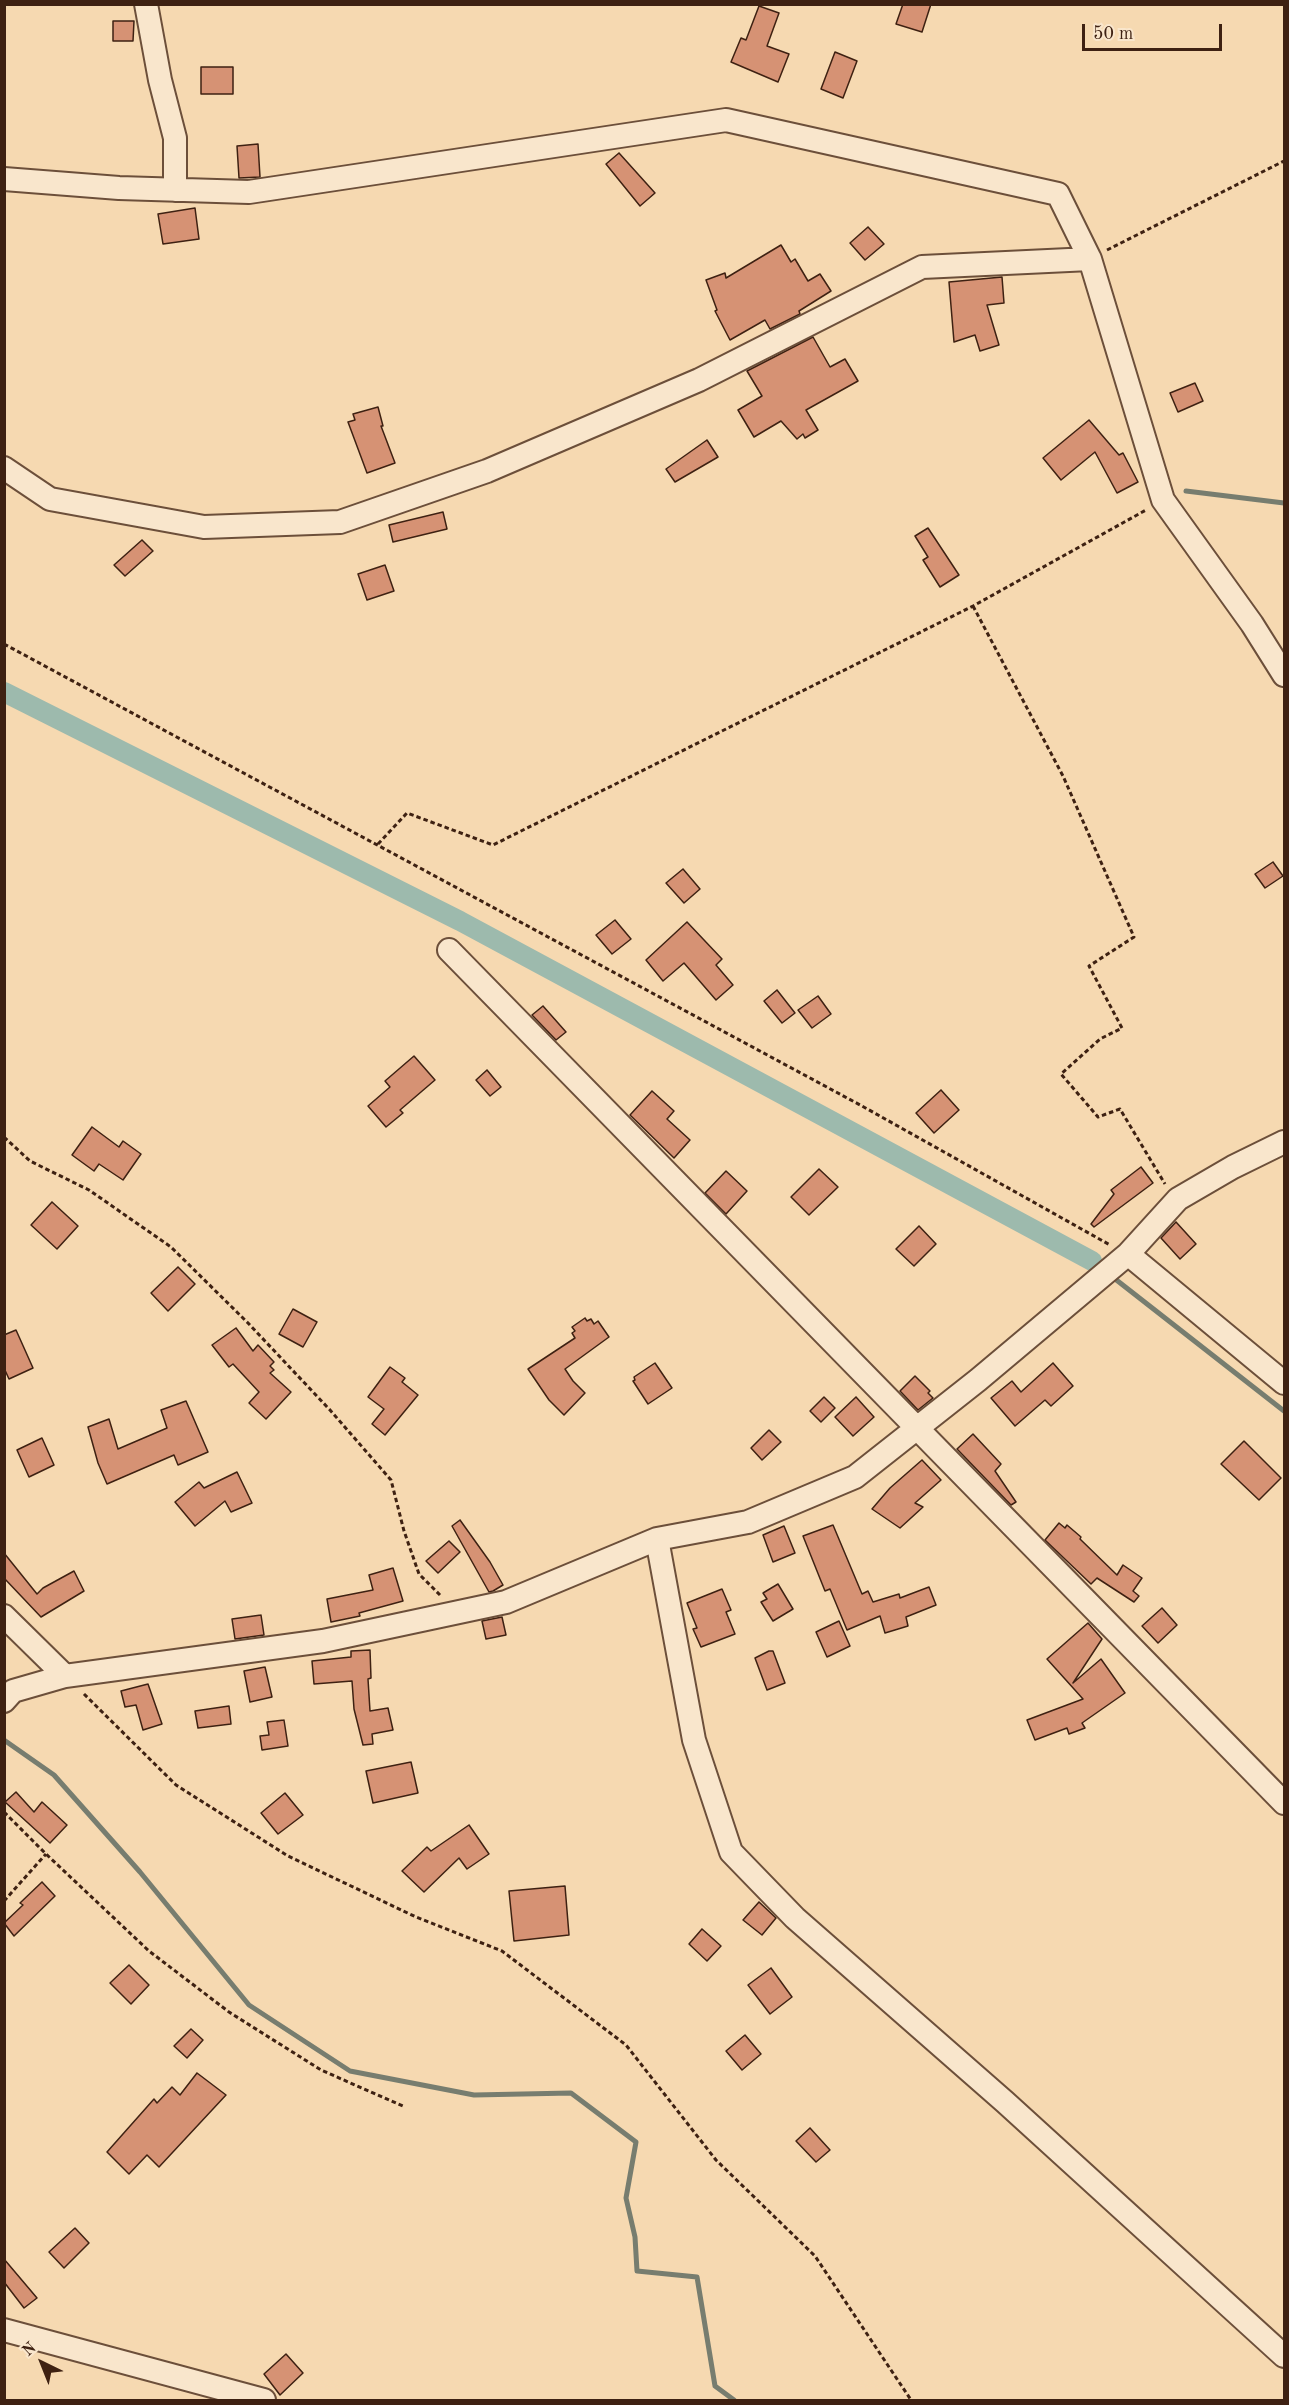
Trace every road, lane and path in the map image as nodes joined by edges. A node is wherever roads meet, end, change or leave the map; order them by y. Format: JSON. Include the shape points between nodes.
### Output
{"nodes":[{"id":1,"x":146,"y":4,"type":"edge"},
{"id":2,"x":1284,"y":161,"type":"edge"},
{"id":3,"x":4,"y":179,"type":"edge"},
{"id":4,"x":175,"y":190,"type":"junction"},
{"id":5,"x":1090,"y":259,"type":"junction"},
{"id":6,"x":4,"y":468,"type":"edge"},
{"id":7,"x":1163,"y":500,"type":"junction"},
{"id":8,"x":973,"y":606,"type":"junction"},
{"id":9,"x":4,"y":644,"type":"edge"},
{"id":10,"x":1284,"y":675,"type":"edge"},
{"id":11,"x":378,"y":844,"type":"junction"},
{"id":12,"x":449,"y":950,"type":"dead end"},
{"id":13,"x":4,"y":1137,"type":"edge"},
{"id":14,"x":1284,"y":1142,"type":"edge"},
{"id":15,"x":1178,"y":1199,"type":"junction"},
{"id":16,"x":1113,"y":1266,"type":"junction"},
{"id":17,"x":1284,"y":1383,"type":"edge"},
{"id":18,"x":917,"y":1429,"type":"junction"},
{"id":19,"x":657,"y":1539,"type":"junction"},
{"id":20,"x":458,"y":1612,"type":"junction"},
{"id":21,"x":4,"y":1616,"type":"edge"},
{"id":22,"x":65,"y":1676,"type":"junction"},
{"id":23,"x":9,"y":1696,"type":"edge"},
{"id":24,"x":1284,"y":1803,"type":"edge"},
{"id":25,"x":4,"y":1812,"type":"edge"},
{"id":26,"x":46,"y":1854,"type":"junction"},
{"id":27,"x":4,"y":1900,"type":"edge"},
{"id":28,"x":405,"y":2107,"type":"dead end"},
{"id":29,"x":4,"y":2330,"type":"edge"},
{"id":30,"x":1284,"y":2356,"type":"edge"},
{"id":31,"x":264,"y":2400,"type":"edge"},
{"id":32,"x":911,"y":2400,"type":"edge"}],
"edges":[{"from":1,"to":4,"type":"street","via":[[175,138]]},
{"from":2,"to":5,"type":"path"},
{"from":3,"to":4,"type":"street"},
{"from":4,"to":5,"type":"street","via":[[249,192],[726,120],[1058,194]]},
{"from":5,"to":6,"type":"street","via":[[921,267],[699,381],[487,471],[340,522],[204,527],[50,499]]},
{"from":5,"to":7,"type":"street"},
{"from":7,"to":8,"type":"path"},
{"from":7,"to":10,"type":"street"},
{"from":8,"to":11,"type":"path","via":[[493,845],[407,813]]},
{"from":8,"to":15,"type":"path","via":[[1063,776],[1134,937],[1089,966],[1122,1028],[1100,1039],[1061,1074],[1098,1117],[1120,1109],[1163,1182]]},
{"from":9,"to":11,"type":"path"},
{"from":11,"to":16,"type":"path","via":[[862,1106]]},
{"from":12,"to":18,"type":"street"},
{"from":13,"to":20,"type":"path","via":[[30,1161],[89,1190],[171,1247],[248,1323],[391,1480],[419,1574]]},
{"from":14,"to":15,"type":"street"},
{"from":15,"to":16,"type":"street"},
{"from":16,"to":17,"type":"street"},
{"from":16,"to":18,"type":"street"},
{"from":18,"to":19,"type":"street","via":[[855,1477],[748,1522]]},
{"from":18,"to":24,"type":"street"},
{"from":19,"to":20,"type":"street","via":[[506,1602]]},
{"from":19,"to":30,"type":"street","via":[[694,1740],[731,1852],[795,1918],[1005,2102]]},
{"from":20,"to":22,"type":"street","via":[[323,1641]]},
{"from":21,"to":22,"type":"street"},
{"from":22,"to":23,"type":"street"},
{"from":22,"to":32,"type":"path","via":[[176,1785],[288,1856],[416,1917],[502,1951],[626,2045],[716,2160],[815,2256]]},
{"from":25,"to":26,"type":"path"},
{"from":26,"to":27,"type":"path"},
{"from":26,"to":28,"type":"path","via":[[149,1951],[229,2012],[321,2070]]},
{"from":29,"to":31,"type":"street"}]}
